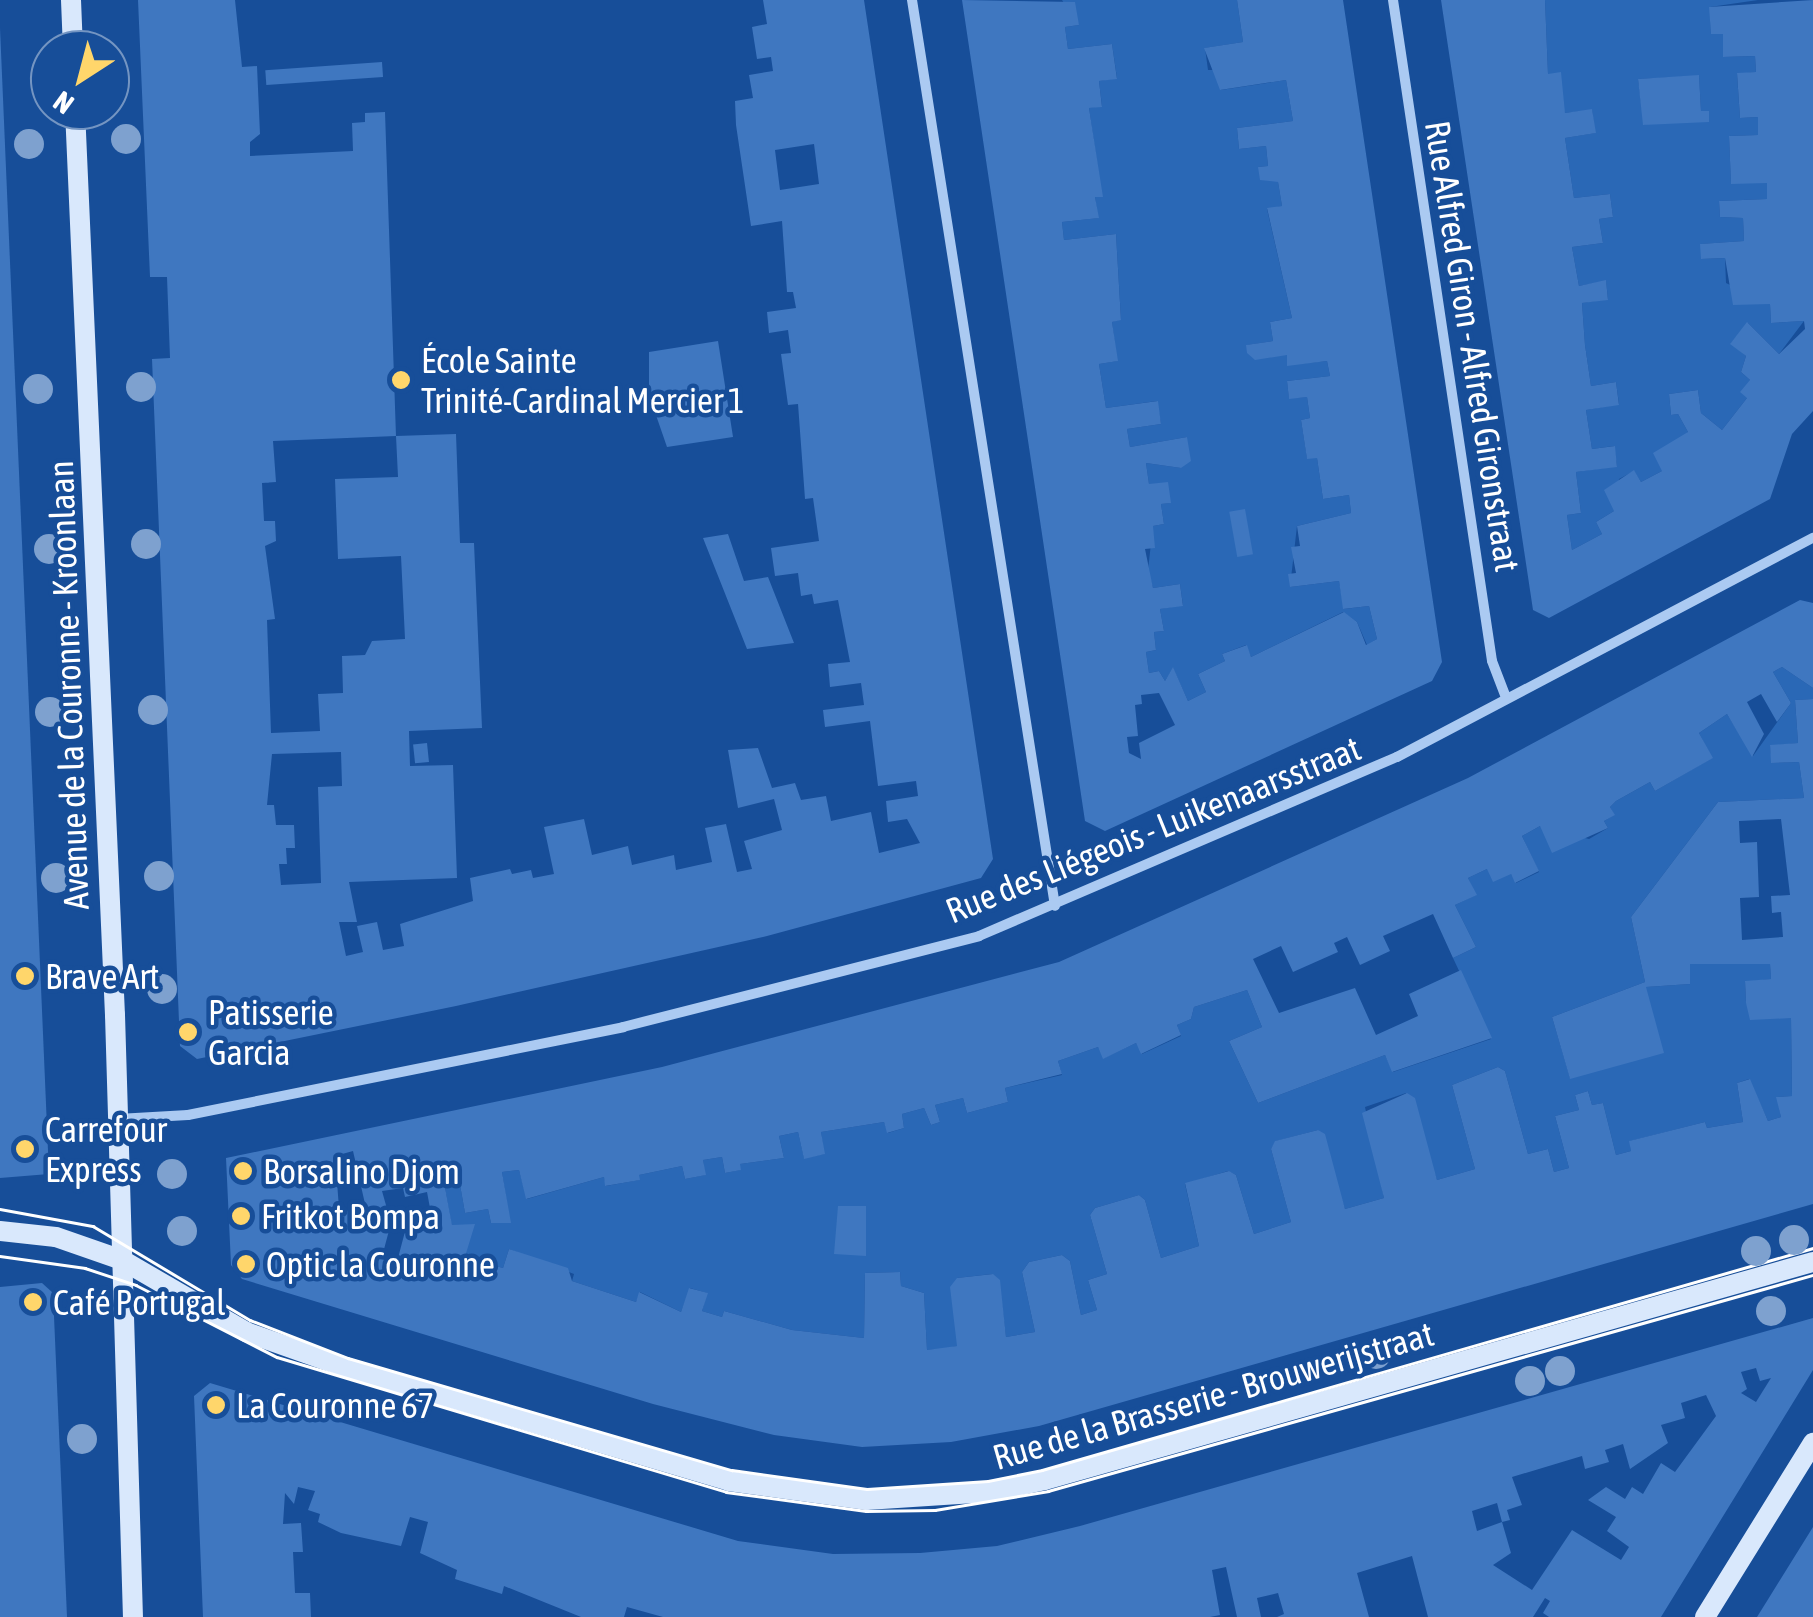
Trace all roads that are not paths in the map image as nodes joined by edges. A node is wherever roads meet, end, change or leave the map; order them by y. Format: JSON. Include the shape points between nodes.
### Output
{"nodes":[{"id":1,"x":71,"y":0,"type":"edge"},
{"id":2,"x":912,"y":0,"type":"edge"},
{"id":3,"x":1393,"y":0,"type":"edge"},
{"id":4,"x":72,"y":30,"type":"edge"},
{"id":5,"x":77,"y":130,"type":"edge"},
{"id":6,"x":1813,"y":538,"type":"edge"},
{"id":7,"x":1506,"y":698,"type":"junction"},
{"id":8,"x":1055,"y":906,"type":"junction"},
{"id":9,"x":118,"y":1119,"type":"junction"},
{"id":10,"x":0,"y":1231,"type":"edge"},
{"id":11,"x":122,"y":1260,"type":"junction"},
{"id":12,"x":1813,"y":1262,"type":"edge"},
{"id":13,"x":1813,"y":1442,"type":"edge"},
{"id":14,"x":132,"y":1617,"type":"edge"},
{"id":15,"x":1706,"y":1617,"type":"edge"}],
"edges":[{"from":1,"to":4,"type":"main road"},
{"from":2,"to":8,"type":"street"},
{"from":3,"to":7,"type":"street","name":"Rue Alfred Giron - Alfred Gironstraat","via":[[1492,661]]},
{"from":5,"to":9,"type":"main road","name":"Avenue de la Couronne - Kroonlaan"},
{"from":6,"to":7,"type":"street","name":"Rue des Liégeois - Luikenaarsstraat"},
{"from":7,"to":8,"type":"street","name":"Rue des Liégeois - Luikenaarsstraat","via":[[1396,758]]},
{"from":8,"to":9,"type":"street","name":"Rue des Liégeois - Luikenaarsstraat","via":[[978,936],[624,1026],[188,1115]]},
{"from":9,"to":11,"type":"main road","name":"Avenue de la Couronne - Kroonlaan"},
{"from":10,"to":11,"type":"main road","name":"Rue de la Brasserie - Brouwerijstraat","via":[[56,1237]]},
{"from":11,"to":12,"type":"main road","name":"Rue de la Brasserie - Brouwerijstraat","via":[[213,1314],[299,1353],[729,1481],[866,1500],[990,1492],[1045,1480]]},
{"from":11,"to":14,"type":"main road","name":"Avenue de la Couronne - Kroonlaan"},
{"from":13,"to":15,"type":"main road"}]}
